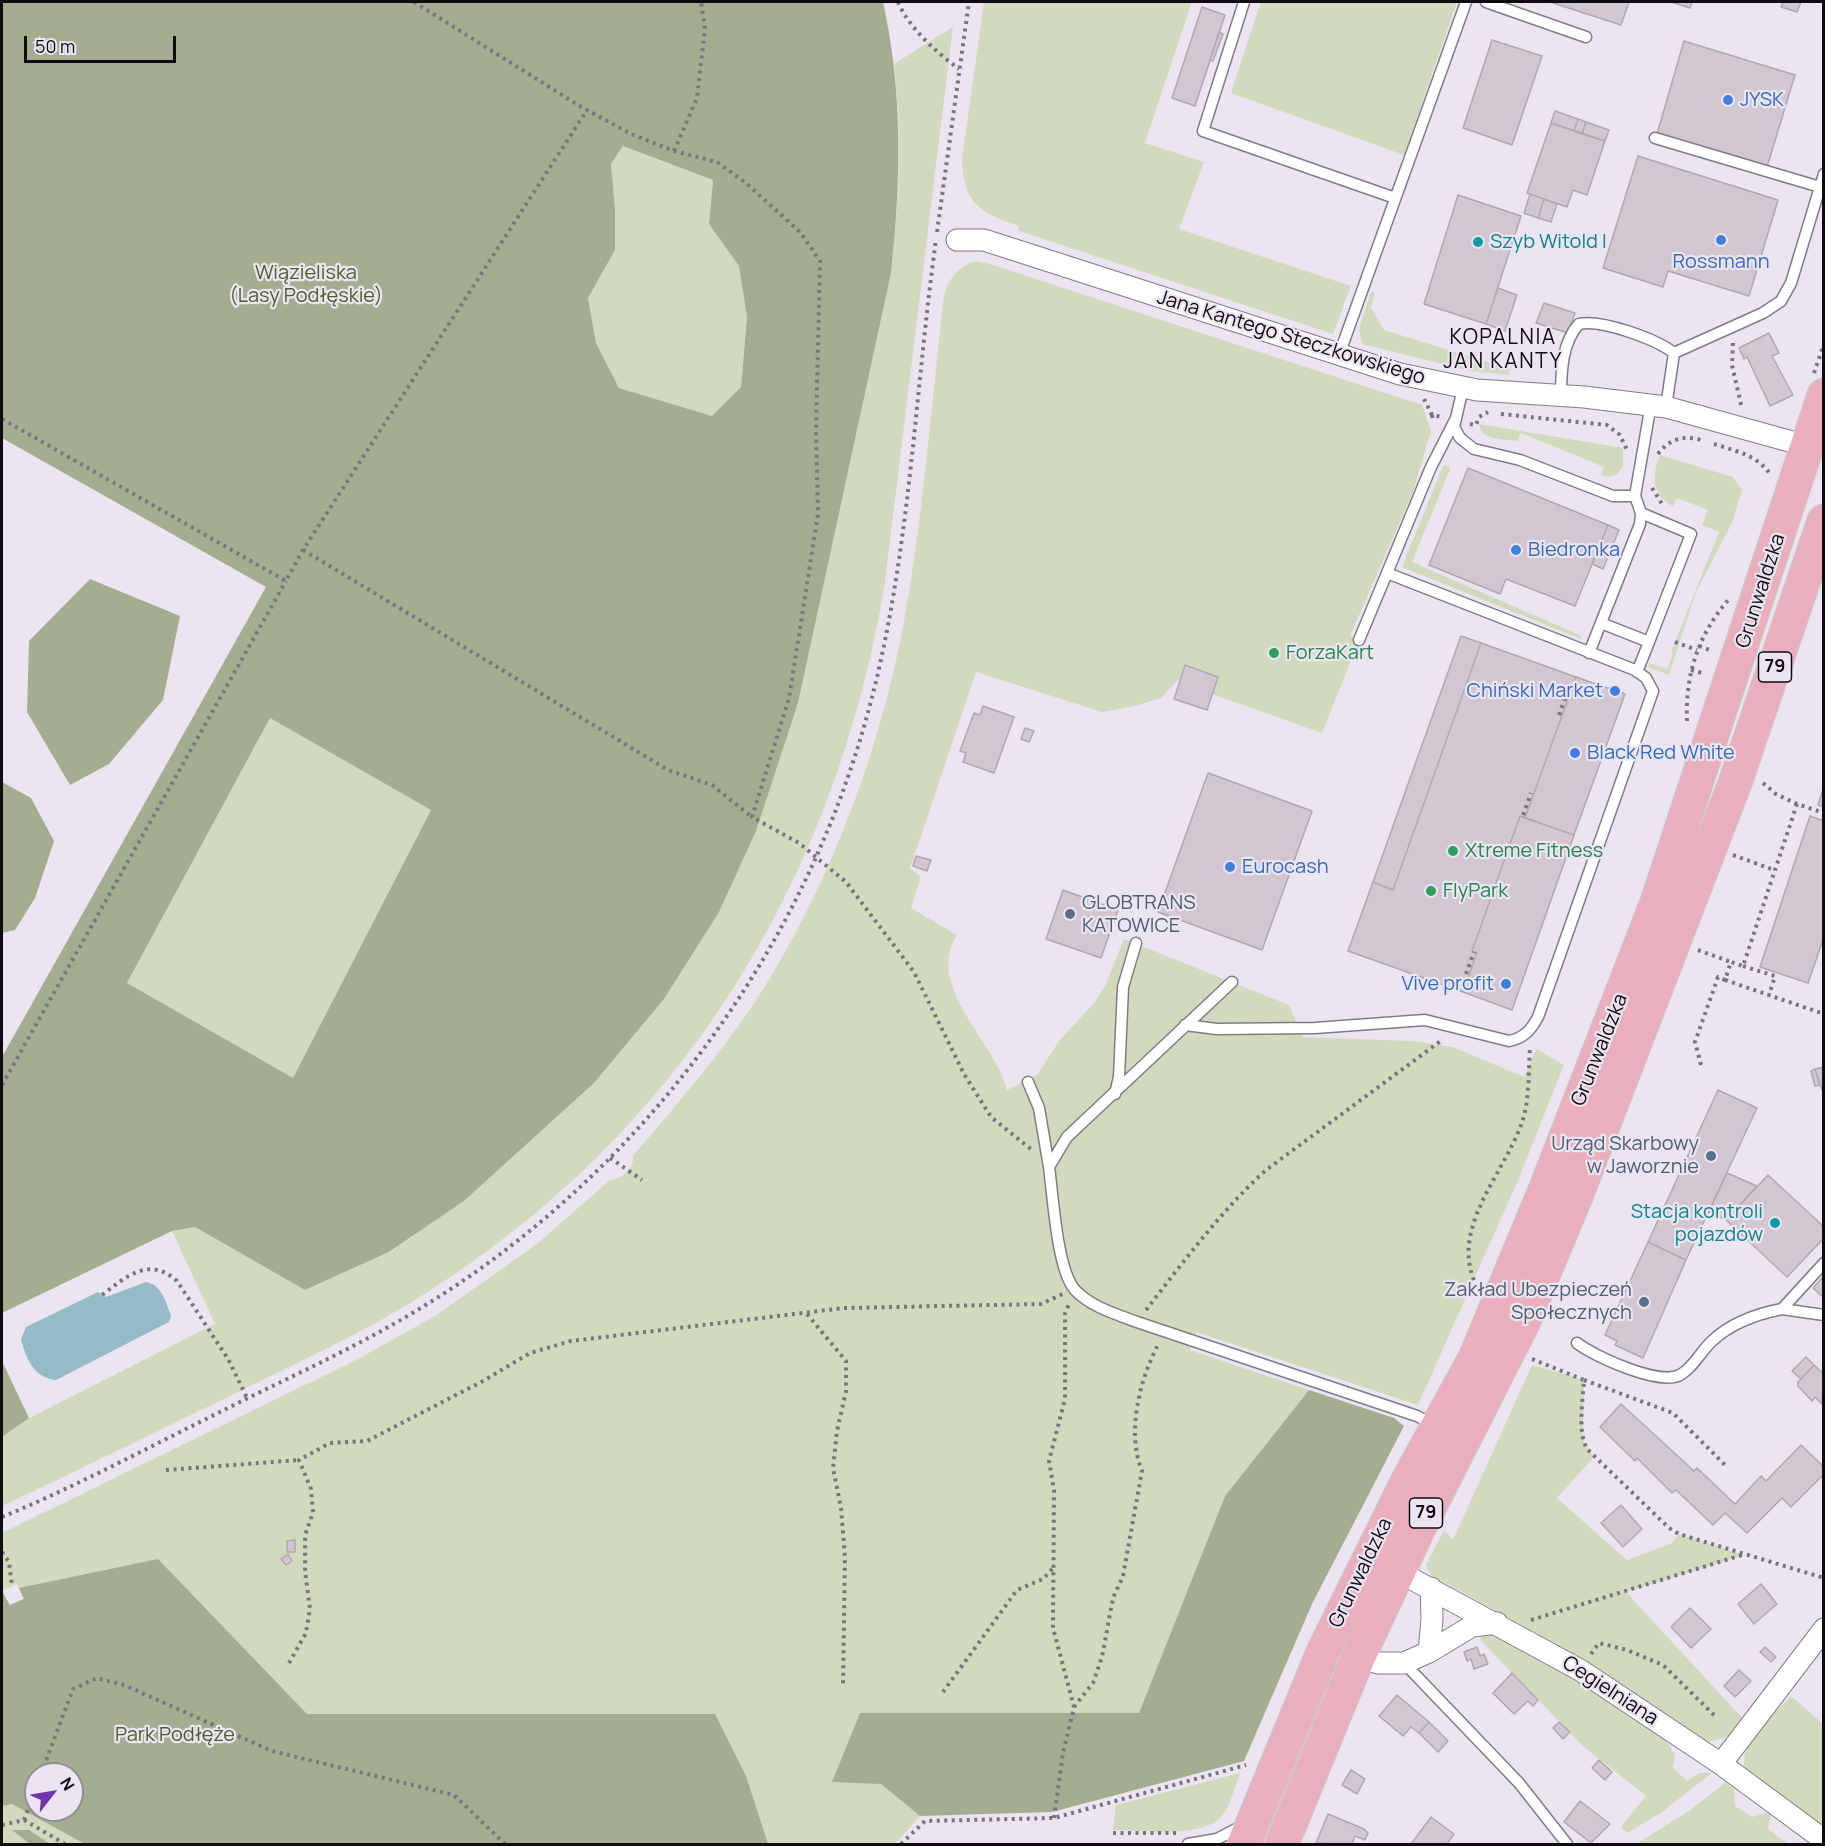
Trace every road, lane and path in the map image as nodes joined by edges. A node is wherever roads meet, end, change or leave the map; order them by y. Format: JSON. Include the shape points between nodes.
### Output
{"nodes":[{"id":1,"x":414,"y":2,"type":"edge"},
{"id":2,"x":701,"y":2,"type":"edge"},
{"id":3,"x":898,"y":2,"type":"edge"},
{"id":4,"x":969,"y":2,"type":"edge"},
{"id":5,"x":1244,"y":2,"type":"edge"},
{"id":6,"x":1466,"y":2,"type":"edge"},
{"id":7,"x":1486,"y":2,"type":"edge"},
{"id":8,"x":1586,"y":38,"type":"dead end"},
{"id":9,"x":959,"y":69,"type":"junction"},
{"id":10,"x":587,"y":110,"type":"junction"},
{"id":11,"x":1655,"y":138,"type":"dead end"},
{"id":12,"x":674,"y":151,"type":"junction"},
{"id":13,"x":1824,"y":174,"type":"edge"},
{"id":14,"x":1820,"y":187,"type":"junction"},
{"id":15,"x":1395,"y":198,"type":"junction"},
{"id":16,"x":957,"y":240,"type":"dead end"},
{"id":17,"x":1737,"y":325,"type":"junction"},
{"id":18,"x":1674,"y":353,"type":"junction"},
{"id":19,"x":1339,"y":355,"type":"junction"},
{"id":20,"x":1463,"y":388,"type":"junction"},
{"id":21,"x":1824,"y":395,"type":"edge"},
{"id":22,"x":1421,"y":396,"type":"dead end"},
{"id":23,"x":1561,"y":396,"type":"junction"},
{"id":24,"x":1659,"y":405,"type":"junction"},
{"id":25,"x":1743,"y":412,"type":"dead end"},
{"id":26,"x":1432,"y":415,"type":"junction"},
{"id":27,"x":2,"y":419,"type":"edge"},
{"id":28,"x":1455,"y":420,"type":"junction"},
{"id":29,"x":1433,"y":421,"type":"dead end"},
{"id":30,"x":1807,"y":446,"type":"junction"},
{"id":31,"x":1627,"y":455,"type":"dead end"},
{"id":32,"x":1655,"y":460,"type":"dead end"},
{"id":33,"x":1772,"y":477,"type":"dead end"},
{"id":34,"x":1652,"y":480,"type":"dead end"},
{"id":35,"x":1635,"y":496,"type":"junction"},
{"id":36,"x":1665,"y":506,"type":"dead end"},
{"id":37,"x":1641,"y":513,"type":"junction"},
{"id":38,"x":1824,"y":520,"type":"edge"},
{"id":39,"x":303,"y":550,"type":"junction"},
{"id":40,"x":1387,"y":573,"type":"junction"},
{"id":41,"x":286,"y":581,"type":"junction"},
{"id":42,"x":1732,"y":596,"type":"dead end"},
{"id":43,"x":1601,"y":623,"type":"junction"},
{"id":44,"x":1359,"y":640,"type":"dead end"},
{"id":45,"x":1649,"y":642,"type":"junction"},
{"id":46,"x":1675,"y":642,"type":"dead end"},
{"id":47,"x":1698,"y":648,"type":"junction"},
{"id":48,"x":1710,"y":650,"type":"dead end"},
{"id":49,"x":1590,"y":653,"type":"junction"},
{"id":50,"x":1691,"y":670,"type":"junction"},
{"id":51,"x":1637,"y":672,"type":"junction"},
{"id":52,"x":1702,"y":673,"type":"dead end"},
{"id":53,"x":1567,"y":693,"type":"dead end"},
{"id":54,"x":1559,"y":715,"type":"dead end"},
{"id":55,"x":1688,"y":724,"type":"dead end"},
{"id":56,"x":1759,"y":781,"type":"dead end"},
{"id":57,"x":1531,"y":793,"type":"dead end"},
{"id":58,"x":1797,"y":804,"type":"junction"},
{"id":59,"x":1824,"y":813,"type":"edge"},
{"id":60,"x":1523,"y":815,"type":"dead end"},
{"id":61,"x":752,"y":817,"type":"junction"},
{"id":62,"x":1724,"y":852,"type":"dead end"},
{"id":63,"x":816,"y":858,"type":"junction"},
{"id":64,"x":1774,"y":870,"type":"junction"},
{"id":65,"x":1136,"y":943,"type":"dead end"},
{"id":66,"x":1696,"y":949,"type":"dead end"},
{"id":67,"x":1474,"y":952,"type":"dead end"},
{"id":68,"x":1731,"y":962,"type":"junction"},
{"id":69,"x":1743,"y":966,"type":"junction"},
{"id":70,"x":1466,"y":974,"type":"dead end"},
{"id":71,"x":1725,"y":980,"type":"junction"},
{"id":72,"x":1232,"y":982,"type":"dead end"},
{"id":73,"x":1769,"y":995,"type":"junction"},
{"id":74,"x":1824,"y":1014,"type":"edge"},
{"id":75,"x":1185,"y":1025,"type":"junction"},
{"id":76,"x":1460,"y":1027,"type":"junction"},
{"id":77,"x":1532,"y":1028,"type":"junction"},
{"id":78,"x":1701,"y":1065,"type":"dead end"},
{"id":79,"x":1028,"y":1082,"type":"dead end"},
{"id":80,"x":2,"y":1086,"type":"edge"},
{"id":81,"x":1115,"y":1094,"type":"junction"},
{"id":82,"x":610,"y":1158,"type":"junction"},
{"id":83,"x":1049,"y":1167,"type":"junction"},
{"id":84,"x":642,"y":1180,"type":"dead end"},
{"id":85,"x":1824,"y":1263,"type":"edge"},
{"id":86,"x":1074,"y":1289,"type":"junction"},
{"id":87,"x":1480,"y":1292,"type":"dead end"},
{"id":88,"x":102,"y":1294,"type":"dead end"},
{"id":89,"x":1782,"y":1309,"type":"junction"},
{"id":90,"x":806,"y":1313,"type":"junction"},
{"id":91,"x":1824,"y":1315,"type":"edge"},
{"id":92,"x":1137,"y":1322,"type":"junction"},
{"id":93,"x":1166,"y":1332,"type":"junction"},
{"id":94,"x":1577,"y":1343,"type":"dead end"},
{"id":95,"x":1528,"y":1358,"type":"dead end"},
{"id":96,"x":1584,"y":1380,"type":"junction"},
{"id":97,"x":247,"y":1398,"type":"junction"},
{"id":98,"x":1437,"y":1425,"type":"junction"},
{"id":99,"x":299,"y":1460,"type":"junction"},
{"id":100,"x":1727,"y":1467,"type":"dead end"},
{"id":101,"x":166,"y":1470,"type":"dead end"},
{"id":102,"x":2,"y":1517,"type":"edge"},
{"id":103,"x":2,"y":1552,"type":"edge"},
{"id":104,"x":1744,"y":1555,"type":"junction"},
{"id":105,"x":1369,"y":1556,"type":"junction"},
{"id":106,"x":1053,"y":1567,"type":"junction"},
{"id":107,"x":1398,"y":1570,"type":"junction"},
{"id":108,"x":1824,"y":1578,"type":"edge"},
{"id":109,"x":12,"y":1586,"type":"dead end"},
{"id":110,"x":1431,"y":1588,"type":"junction"},
{"id":111,"x":1530,"y":1621,"type":"dead end"},
{"id":112,"x":1497,"y":1623,"type":"junction"},
{"id":113,"x":1824,"y":1629,"type":"edge"},
{"id":114,"x":1429,"y":1652,"type":"junction"},
{"id":115,"x":1358,"y":1658,"type":"junction"},
{"id":116,"x":289,"y":1663,"type":"dead end"},
{"id":117,"x":1404,"y":1663,"type":"junction"},
{"id":118,"x":1580,"y":1670,"type":"junction"},
{"id":119,"x":843,"y":1684,"type":"dead end"},
{"id":120,"x":943,"y":1692,"type":"dead end"},
{"id":121,"x":1074,"y":1707,"type":"junction"},
{"id":122,"x":1716,"y":1717,"type":"dead end"},
{"id":123,"x":46,"y":1762,"type":"edge"},
{"id":124,"x":1721,"y":1764,"type":"junction"},
{"id":125,"x":1246,"y":1765,"type":"dead end"},
{"id":126,"x":1054,"y":1818,"type":"junction"},
{"id":127,"x":24,"y":1820,"type":"edge"},
{"id":128,"x":27,"y":1822,"type":"edge"},
{"id":129,"x":2,"y":1825,"type":"edge"},
{"id":130,"x":1250,"y":1831,"type":"edge"},
{"id":131,"x":1113,"y":1833,"type":"dead end"},
{"id":132,"x":1188,"y":1839,"type":"edge"},
{"id":133,"x":1824,"y":1840,"type":"edge"},
{"id":134,"x":65,"y":1845,"type":"edge"},
{"id":135,"x":505,"y":1845,"type":"edge"},
{"id":136,"x":901,"y":1845,"type":"edge"},
{"id":137,"x":1282,"y":1845,"type":"edge"},
{"id":138,"x":1567,"y":1845,"type":"edge"}],
"edges":[{"from":1,"to":10,"type":"path"},
{"from":2,"to":12,"type":"path","via":[[705,28],[697,98]]},
{"from":3,"to":9,"type":"path","via":[[903,15],[942,57]]},
{"from":4,"to":9,"type":"path"},
{"from":5,"to":15,"type":"lane","via":[[1203,131]]},
{"from":6,"to":15,"type":"lane"},
{"from":7,"to":8,"type":"lane"},
{"from":9,"to":63,"type":"path","via":[[887,629],[858,748]]},
{"from":10,"to":12,"type":"path"},
{"from":10,"to":39,"type":"path"},
{"from":11,"to":14,"type":"lane"},
{"from":12,"to":61,"type":"path","via":[[717,162],[746,183],[800,232],[820,261],[818,514],[789,698]]},
{"from":13,"to":14,"type":"lane"},
{"from":14,"to":17,"type":"lane","via":[[1788,290],[1776,305]]},
{"from":15,"to":19,"type":"lane"},
{"from":16,"to":19,"type":"street","name":"Jana Kantego Steczkowskiego","via":[[984,240]]},
{"from":17,"to":18,"type":"lane"},
{"from":17,"to":25,"type":"path","via":[[1731,354]]},
{"from":18,"to":23,"type":"lane","via":[[1655,341],[1595,323],[1579,324],[1563,360]]},
{"from":18,"to":24,"type":"lane"},
{"from":19,"to":20,"type":"street","name":"Jana Kantego Steczkowskiego"},
{"from":20,"to":23,"type":"street","name":"Jana Kantego Steczkowskiego"},
{"from":20,"to":28,"type":"lane"},
{"from":21,"to":30,"type":"main road","name":"Grunwaldzka","number":"79"},
{"from":22,"to":26,"type":"path"},
{"from":23,"to":24,"type":"street","name":"Jana Kantego Steczkowskiego"},
{"from":24,"to":30,"type":"street","name":"Jana Kantego Steczkowskiego"},
{"from":24,"to":35,"type":"lane"},
{"from":26,"to":28,"type":"path"},
{"from":26,"to":29,"type":"path"},
{"from":27,"to":41,"type":"path"},
{"from":28,"to":31,"type":"path","via":[[1476,425],[1486,412],[1599,423],[1620,435]]},
{"from":28,"to":35,"type":"lane","via":[[1456,433],[1474,448],[1520,460],[1613,496]]},
{"from":28,"to":40,"type":"lane"},
{"from":30,"to":98,"type":"main road","name":"Grunwaldzka","number":"79","via":[[1638,955],[1498,1309]]},
{"from":32,"to":33,"type":"path","via":[[1669,443],[1687,437],[1753,457]]},
{"from":34,"to":36,"type":"path","via":[[1653,492]]},
{"from":35,"to":37,"type":"lane"},
{"from":37,"to":43,"type":"lane"},
{"from":37,"to":45,"type":"lane","via":[[1691,534]]},
{"from":38,"to":107,"type":"main road","name":"Grunwaldzka","number":"79","via":[[1735,783],[1575,1199],[1519,1331]]},
{"from":39,"to":41,"type":"path"},
{"from":39,"to":61,"type":"path","via":[[668,770],[712,785]]},
{"from":40,"to":44,"type":"lane"},
{"from":40,"to":49,"type":"lane"},
{"from":41,"to":80,"type":"path"},
{"from":42,"to":47,"type":"path"},
{"from":43,"to":45,"type":"lane"},
{"from":43,"to":49,"type":"lane"},
{"from":45,"to":51,"type":"lane"},
{"from":46,"to":47,"type":"path"},
{"from":47,"to":48,"type":"path"},
{"from":47,"to":50,"type":"path"},
{"from":49,"to":51,"type":"lane"},
{"from":50,"to":52,"type":"path"},
{"from":50,"to":55,"type":"path"},
{"from":51,"to":77,"type":"lane","via":[[1646,678],[1653,692],[1650,703]]},
{"from":53,"to":54,"type":"path"},
{"from":56,"to":58,"type":"path"},
{"from":57,"to":60,"type":"path"},
{"from":58,"to":59,"type":"path"},
{"from":58,"to":64,"type":"path"},
{"from":61,"to":63,"type":"path","via":[[799,843]]},
{"from":62,"to":64,"type":"path"},
{"from":63,"to":82,"type":"path","via":[[778,934],[721,1025],[661,1103]]},
{"from":63,"to":83,"type":"path","via":[[846,882],[915,972],[964,1074],[991,1117]]},
{"from":64,"to":69,"type":"path"},
{"from":65,"to":81,"type":"lane","via":[[1123,987]]},
{"from":66,"to":68,"type":"path"},
{"from":67,"to":70,"type":"path"},
{"from":68,"to":69,"type":"path"},
{"from":68,"to":71,"type":"path"},
{"from":69,"to":73,"type":"path","via":[[1775,976]]},
{"from":71,"to":73,"type":"path"},
{"from":71,"to":78,"type":"path","via":[[1718,977],[1695,1042]]},
{"from":72,"to":75,"type":"lane"},
{"from":73,"to":74,"type":"path"},
{"from":75,"to":76,"type":"lane","via":[[1217,1029],[1315,1028],[1425,1020]]},
{"from":75,"to":81,"type":"lane"},
{"from":76,"to":77,"type":"lane","via":[[1509,1041]]},
{"from":76,"to":92,"type":"path","via":[[1247,1186]]},
{"from":77,"to":87,"type":"path","via":[[1521,1125],[1488,1188],[1467,1241],[1472,1276]]},
{"from":79,"to":83,"type":"lane","via":[[1039,1108]]},
{"from":81,"to":83,"type":"lane","via":[[1067,1137]]},
{"from":82,"to":84,"type":"path"},
{"from":82,"to":97,"type":"path","via":[[526,1234],[428,1305],[351,1348]]},
{"from":83,"to":86,"type":"lane","via":[[1062,1260]]},
{"from":85,"to":89,"type":"lane"},
{"from":86,"to":90,"type":"path","via":[[1041,1304],[844,1308]]},
{"from":86,"to":92,"type":"lane","via":[[1098,1307]]},
{"from":86,"to":106,"type":"path","via":[[1065,1313],[1065,1399],[1049,1461],[1054,1490]]},
{"from":88,"to":97,"type":"path","via":[[142,1269],[166,1272],[177,1281],[228,1359]]},
{"from":89,"to":91,"type":"lane"},
{"from":89,"to":94,"type":"lane","via":[[1731,1326],[1682,1374],[1671,1378],[1617,1364]]},
{"from":90,"to":99,"type":"path","via":[[571,1341],[530,1353],[367,1441],[330,1443]]},
{"from":90,"to":119,"type":"path","via":[[846,1361],[846,1391],[833,1468],[845,1557]]},
{"from":92,"to":93,"type":"lane"},
{"from":93,"to":98,"type":"lane"},
{"from":93,"to":121,"type":"path","via":[[1145,1372],[1135,1424],[1143,1471],[1123,1576],[1113,1598],[1093,1683]]},
{"from":95,"to":96,"type":"path"},
{"from":96,"to":100,"type":"path","via":[[1673,1413]]},
{"from":96,"to":104,"type":"path","via":[[1583,1440],[1594,1457],[1678,1534]]},
{"from":97,"to":102,"type":"path"},
{"from":98,"to":105,"type":"main road","name":"Grunwaldzka","number":"79"},
{"from":99,"to":101,"type":"path"},
{"from":99,"to":116,"type":"path","via":[[312,1497],[313,1513],[305,1535],[310,1609],[306,1633]]},
{"from":103,"to":109,"type":"path","via":[[9,1562]]},
{"from":104,"to":108,"type":"path"},
{"from":104,"to":111,"type":"path"},
{"from":105,"to":107,"type":"street","name":"Cegielniana"},
{"from":105,"to":130,"type":"main road","name":"Grunwaldzka","number":"79","via":[[1323,1652]]},
{"from":106,"to":120,"type":"path","via":[[1043,1579],[1017,1590]]},
{"from":106,"to":121,"type":"path","via":[[1053,1628]]},
{"from":107,"to":110,"type":"street","name":"Cegielniana"},
{"from":107,"to":115,"type":"main road","name":"Grunwaldzka","number":"79"},
{"from":110,"to":112,"type":"street","name":"Cegielniana"},
{"from":110,"to":114,"type":"street"},
{"from":112,"to":114,"type":"street","via":[[1472,1626]]},
{"from":112,"to":118,"type":"street","name":"Cegielniana"},
{"from":113,"to":124,"type":"street"},
{"from":114,"to":117,"type":"street"},
{"from":115,"to":117,"type":"street"},
{"from":115,"to":137,"type":"main road","name":"Grunwaldzka","number":"79"},
{"from":117,"to":138,"type":"lane","via":[[1519,1783]]},
{"from":118,"to":122,"type":"path","via":[[1599,1643],[1627,1650],[1663,1665]]},
{"from":118,"to":124,"type":"street","name":"Cegielniana"},
{"from":121,"to":126,"type":"path"},
{"from":123,"to":135,"type":"path","via":[[73,1689],[97,1678],[124,1685],[272,1751],[454,1795]]},
{"from":124,"to":133,"type":"street","name":"Cegielniana"},
{"from":125,"to":126,"type":"path"},
{"from":126,"to":136,"type":"path","via":[[925,1821]]},
{"from":127,"to":129,"type":"path"},
{"from":128,"to":134,"type":"path"},
{"from":130,"to":132,"type":"lane","via":[[1217,1839]]},
{"from":131,"to":132,"type":"path"}]}
